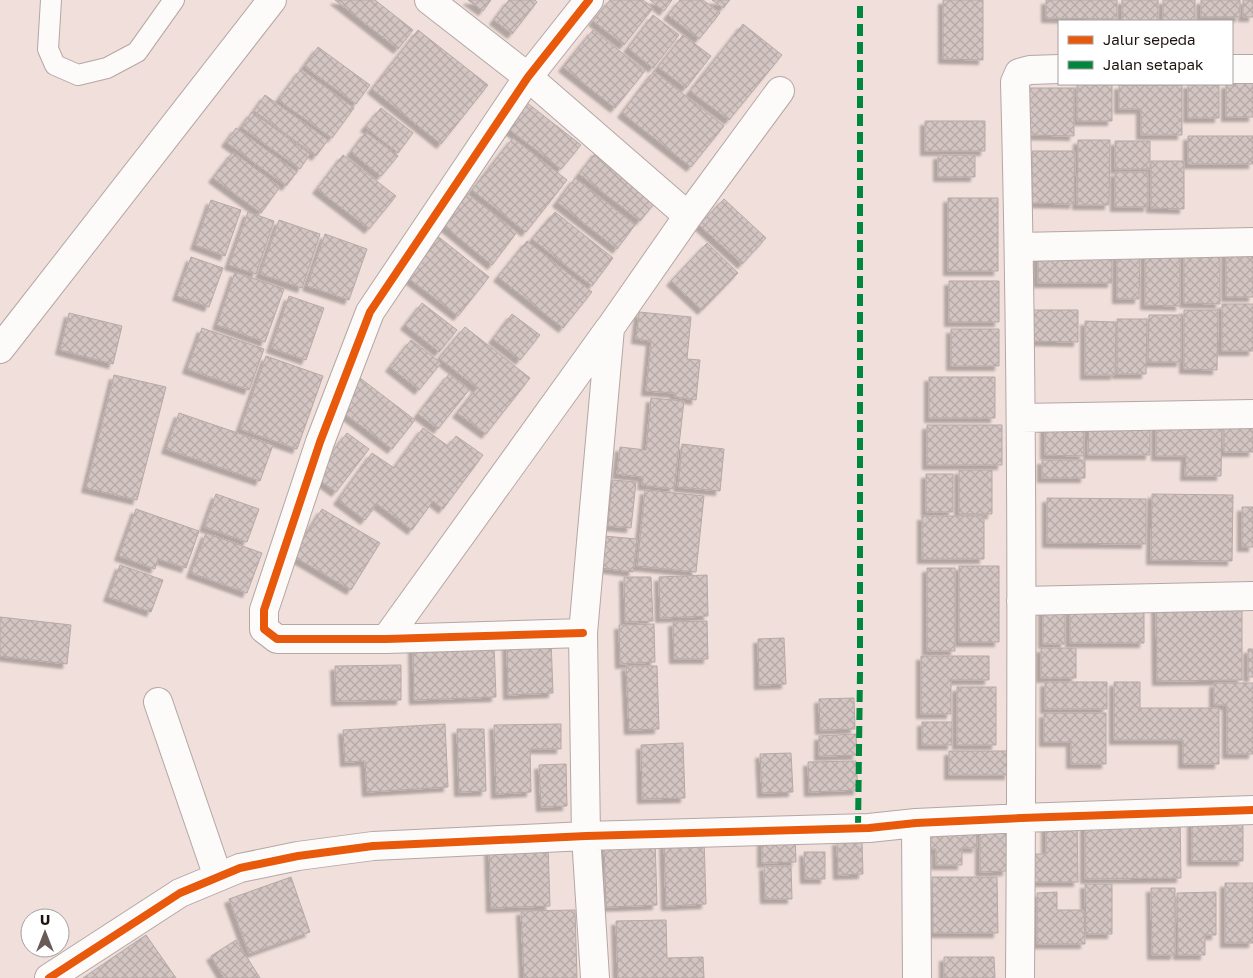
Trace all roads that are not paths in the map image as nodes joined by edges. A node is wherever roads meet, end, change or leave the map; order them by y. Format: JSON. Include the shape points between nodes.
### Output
{"nodes":[{"id":1,"x":51,"y":0,"type":"edge"},
{"id":2,"x":174,"y":0,"type":"edge"},
{"id":3,"x":272,"y":0,"type":"edge"},
{"id":4,"x":429,"y":0,"type":"edge"},
{"id":5,"x":589,"y":0,"type":"edge"},
{"id":6,"x":1058,"y":69,"type":"edge"},
{"id":7,"x":1233,"y":69,"type":"edge"},
{"id":8,"x":1253,"y":69,"type":"edge"},
{"id":9,"x":528,"y":77,"type":"junction"},
{"id":10,"x":780,"y":91,"type":"dead end"},
{"id":11,"x":688,"y":216,"type":"junction"},
{"id":12,"x":1253,"y":242,"type":"edge"},
{"id":13,"x":1019,"y":247,"type":"junction"},
{"id":14,"x":610,"y":328,"type":"junction"},
{"id":15,"x":0,"y":349,"type":"edge"},
{"id":16,"x":1253,"y":414,"type":"edge"},
{"id":17,"x":1021,"y":418,"type":"junction"},
{"id":18,"x":1253,"y":596,"type":"edge"},
{"id":19,"x":1021,"y":601,"type":"junction"},
{"id":20,"x":582,"y":633,"type":"junction"},
{"id":21,"x":386,"y":638,"type":"junction"},
{"id":22,"x":158,"y":702,"type":"dead end"},
{"id":23,"x":1253,"y":810,"type":"edge"},
{"id":24,"x":1021,"y":818,"type":"junction"},
{"id":25,"x":909,"y":825,"type":"junction"},
{"id":26,"x":586,"y":836,"type":"junction"},
{"id":27,"x":218,"y":877,"type":"junction"},
{"id":28,"x":49,"y":978,"type":"edge"},
{"id":29,"x":595,"y":978,"type":"edge"},
{"id":30,"x":917,"y":978,"type":"edge"},
{"id":31,"x":1020,"y":978,"type":"edge"}],
"edges":[{"from":1,"to":2,"type":"lane","via":[[48,49],[55,65],[78,75],[107,68],[137,52]]},
{"from":3,"to":15,"type":"street"},
{"from":4,"to":9,"type":"street"},
{"from":5,"to":9,"type":"street"},
{"from":6,"to":13,"type":"street","via":[[1019,73],[1015,82]]},
{"from":7,"to":8,"type":"street"},
{"from":9,"to":11,"type":"street"},
{"from":9,"to":21,"type":"street","via":[[370,312],[320,442],[264,610],[264,629],[277,638]]},
{"from":10,"to":11,"type":"street"},
{"from":11,"to":14,"type":"street"},
{"from":12,"to":13,"type":"street"},
{"from":13,"to":17,"type":"street"},
{"from":14,"to":20,"type":"street"},
{"from":14,"to":21,"type":"street"},
{"from":16,"to":17,"type":"street"},
{"from":17,"to":19,"type":"street"},
{"from":18,"to":19,"type":"street"},
{"from":19,"to":24,"type":"street"},
{"from":20,"to":21,"type":"street"},
{"from":20,"to":26,"type":"street"},
{"from":22,"to":27,"type":"street"},
{"from":23,"to":24,"type":"street"},
{"from":24,"to":25,"type":"street"},
{"from":24,"to":31,"type":"street"},
{"from":25,"to":26,"type":"street"},
{"from":25,"to":30,"type":"street"},
{"from":26,"to":27,"type":"street","via":[[373,846],[298,856],[240,868]]},
{"from":26,"to":29,"type":"street"},
{"from":27,"to":28,"type":"street","via":[[180,893]]}]}
